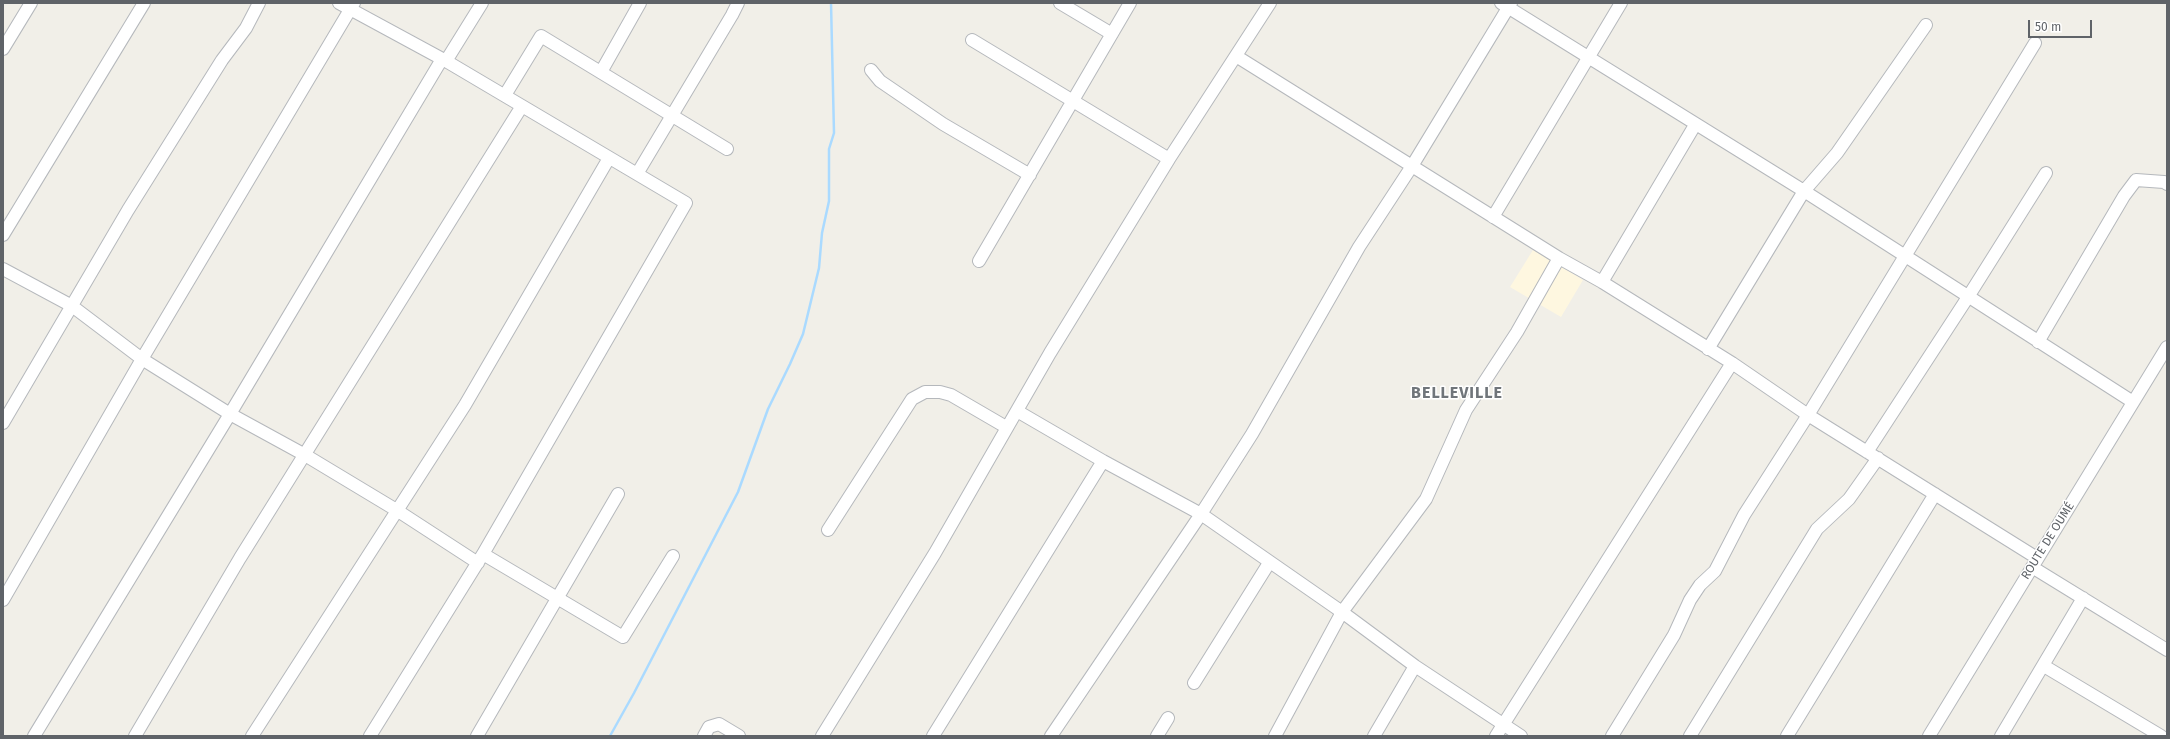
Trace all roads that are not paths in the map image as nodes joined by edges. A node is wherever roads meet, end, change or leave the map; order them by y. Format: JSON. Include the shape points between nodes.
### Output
{"nodes":[{"id":1,"x":31,"y":3,"type":"edge"},
{"id":2,"x":144,"y":3,"type":"edge"},
{"id":3,"x":259,"y":3,"type":"edge"},
{"id":4,"x":339,"y":3,"type":"edge"},
{"id":5,"x":482,"y":3,"type":"edge"},
{"id":6,"x":640,"y":3,"type":"edge"},
{"id":7,"x":738,"y":3,"type":"edge"},
{"id":8,"x":1060,"y":3,"type":"edge"},
{"id":9,"x":1130,"y":3,"type":"edge"},
{"id":10,"x":1270,"y":3,"type":"edge"},
{"id":11,"x":1621,"y":3,"type":"edge"},
{"id":12,"x":1506,"y":4,"type":"edge"},
{"id":13,"x":352,"y":6,"type":"edge"},
{"id":14,"x":1926,"y":25,"type":"dead end"},
{"id":15,"x":1112,"y":34,"type":"junction"},
{"id":16,"x":972,"y":40,"type":"dead end"},
{"id":17,"x":2035,"y":42,"type":"dead end"},
{"id":18,"x":3,"y":49,"type":"edge"},
{"id":19,"x":1236,"y":56,"type":"junction"},
{"id":20,"x":1588,"y":57,"type":"junction"},
{"id":21,"x":444,"y":60,"type":"junction"},
{"id":22,"x":872,"y":70,"type":"dead end"},
{"id":23,"x":601,"y":72,"type":"junction"},
{"id":24,"x":505,"y":95,"type":"junction"},
{"id":25,"x":1073,"y":101,"type":"junction"},
{"id":26,"x":522,"y":106,"type":"junction"},
{"id":27,"x":672,"y":116,"type":"junction"},
{"id":28,"x":1696,"y":124,"type":"junction"},
{"id":29,"x":727,"y":149,"type":"dead end"},
{"id":30,"x":609,"y":158,"type":"junction"},
{"id":31,"x":1169,"y":159,"type":"junction"},
{"id":32,"x":1412,"y":166,"type":"junction"},
{"id":33,"x":2046,"y":173,"type":"dead end"},
{"id":34,"x":637,"y":174,"type":"junction"},
{"id":35,"x":1030,"y":175,"type":"junction"},
{"id":36,"x":2167,"y":184,"type":"edge"},
{"id":37,"x":1804,"y":191,"type":"junction"},
{"id":38,"x":1493,"y":217,"type":"junction"},
{"id":39,"x":3,"y":235,"type":"edge"},
{"id":40,"x":1906,"y":256,"type":"junction"},
{"id":41,"x":1559,"y":258,"type":"junction"},
{"id":42,"x":979,"y":261,"type":"dead end"},
{"id":43,"x":3,"y":269,"type":"edge"},
{"id":44,"x":1602,"y":282,"type":"junction"},
{"id":45,"x":1968,"y":297,"type":"junction"},
{"id":46,"x":72,"y":306,"type":"junction"},
{"id":47,"x":2038,"y":342,"type":"junction"},
{"id":48,"x":1708,"y":349,"type":"junction"},
{"id":49,"x":2166,"y":350,"type":"edge"},
{"id":50,"x":142,"y":359,"type":"junction"},
{"id":51,"x":1732,"y":363,"type":"junction"},
{"id":52,"x":2133,"y":402,"type":"junction"},
{"id":53,"x":1016,"y":411,"type":"junction"},
{"id":54,"x":230,"y":414,"type":"junction"},
{"id":55,"x":1808,"y":415,"type":"junction"},
{"id":56,"x":3,"y":423,"type":"edge"},
{"id":57,"x":1006,"y":427,"type":"junction"},
{"id":58,"x":1867,"y":452,"type":"junction"},
{"id":59,"x":305,"y":455,"type":"junction"},
{"id":60,"x":1878,"y":458,"type":"junction"},
{"id":61,"x":1103,"y":461,"type":"junction"},
{"id":62,"x":618,"y":494,"type":"dead end"},
{"id":63,"x":1935,"y":494,"type":"junction"},
{"id":64,"x":398,"y":511,"type":"junction"},
{"id":65,"x":1201,"y":514,"type":"junction"},
{"id":66,"x":828,"y":530,"type":"dead end"},
{"id":67,"x":673,"y":556,"type":"dead end"},
{"id":68,"x":481,"y":559,"type":"junction"},
{"id":69,"x":1269,"y":563,"type":"junction"},
{"id":70,"x":2035,"y":563,"type":"junction"},
{"id":71,"x":2083,"y":598,"type":"junction"},
{"id":72,"x":556,"y":599,"type":"junction"},
{"id":73,"x":3,"y":600,"type":"edge"},
{"id":74,"x":1342,"y":612,"type":"junction"},
{"id":75,"x":2167,"y":650,"type":"edge"},
{"id":76,"x":1415,"y":666,"type":"junction"},
{"id":77,"x":2044,"y":666,"type":"junction"},
{"id":78,"x":1194,"y":683,"type":"dead end"},
{"id":79,"x":1168,"y":718,"type":"dead end"},
{"id":80,"x":1504,"y":724,"type":"junction"},
{"id":81,"x":34,"y":736,"type":"edge"},
{"id":82,"x":135,"y":736,"type":"edge"},
{"id":83,"x":252,"y":736,"type":"edge"},
{"id":84,"x":370,"y":736,"type":"edge"},
{"id":85,"x":477,"y":736,"type":"edge"},
{"id":86,"x":704,"y":736,"type":"edge"},
{"id":87,"x":740,"y":736,"type":"edge"},
{"id":88,"x":822,"y":736,"type":"edge"},
{"id":89,"x":933,"y":736,"type":"edge"},
{"id":90,"x":1051,"y":736,"type":"edge"},
{"id":91,"x":1157,"y":736,"type":"edge"},
{"id":92,"x":1275,"y":736,"type":"edge"},
{"id":93,"x":1374,"y":736,"type":"edge"},
{"id":94,"x":1496,"y":736,"type":"edge"},
{"id":95,"x":1521,"y":736,"type":"edge"},
{"id":96,"x":1612,"y":736,"type":"edge"},
{"id":97,"x":1690,"y":736,"type":"edge"},
{"id":98,"x":1787,"y":736,"type":"edge"},
{"id":99,"x":1929,"y":736,"type":"edge"},
{"id":100,"x":2001,"y":736,"type":"edge"},
{"id":101,"x":2161,"y":736,"type":"edge"}],
"edges":[{"from":1,"to":18,"type":"street"},
{"from":2,"to":39,"type":"street"},
{"from":3,"to":46,"type":"street","via":[[246,28],[222,60],[128,210]]},
{"from":4,"to":13,"type":"street"},
{"from":5,"to":21,"type":"street"},
{"from":6,"to":23,"type":"street"},
{"from":7,"to":27,"type":"street"},
{"from":8,"to":15,"type":"street"},
{"from":9,"to":15,"type":"street"},
{"from":10,"to":19,"type":"street"},
{"from":11,"to":20,"type":"street"},
{"from":12,"to":20,"type":"street"},
{"from":12,"to":32,"type":"street"},
{"from":13,"to":21,"type":"street"},
{"from":13,"to":50,"type":"street"},
{"from":14,"to":37,"type":"street","via":[[1837,153]]},
{"from":15,"to":25,"type":"street"},
{"from":16,"to":25,"type":"street"},
{"from":17,"to":40,"type":"street"},
{"from":19,"to":31,"type":"street"},
{"from":19,"to":32,"type":"street"},
{"from":20,"to":28,"type":"street"},
{"from":20,"to":38,"type":"street"},
{"from":21,"to":24,"type":"street"},
{"from":21,"to":54,"type":"street"},
{"from":22,"to":35,"type":"street","via":[[880,81],[942,124]]},
{"from":23,"to":24,"type":"street","via":[[541,36]]},
{"from":23,"to":27,"type":"street"},
{"from":24,"to":26,"type":"street"},
{"from":25,"to":31,"type":"street"},
{"from":25,"to":35,"type":"street"},
{"from":26,"to":30,"type":"street"},
{"from":26,"to":59,"type":"street"},
{"from":27,"to":29,"type":"street"},
{"from":27,"to":34,"type":"street"},
{"from":28,"to":37,"type":"street"},
{"from":28,"to":44,"type":"street"},
{"from":30,"to":34,"type":"street"},
{"from":30,"to":64,"type":"street","via":[[465,405]]},
{"from":31,"to":53,"type":"street"},
{"from":32,"to":38,"type":"street"},
{"from":32,"to":65,"type":"street","via":[[1359,247],[1296,360]]},
{"from":33,"to":45,"type":"street"},
{"from":34,"to":68,"type":"street","via":[[686,203]]},
{"from":35,"to":42,"type":"street"},
{"from":36,"to":47,"type":"street","via":[[2136,180]]},
{"from":37,"to":40,"type":"street"},
{"from":37,"to":48,"type":"street"},
{"from":38,"to":41,"type":"street"},
{"from":40,"to":45,"type":"street"},
{"from":40,"to":55,"type":"street"},
{"from":41,"to":44,"type":"street"},
{"from":41,"to":74,"type":"street","via":[[1517,332],[1466,410],[1426,499]]},
{"from":43,"to":46,"type":"street"},
{"from":44,"to":48,"type":"street"},
{"from":45,"to":47,"type":"street"},
{"from":45,"to":58,"type":"street"},
{"from":46,"to":50,"type":"street"},
{"from":46,"to":56,"type":"street"},
{"from":47,"to":52,"type":"street"},
{"from":48,"to":51,"type":"street"},
{"from":49,"to":52,"type":"street","name":"ROUTE DE OUMÉ"},
{"from":50,"to":54,"type":"street"},
{"from":50,"to":73,"type":"street"},
{"from":51,"to":55,"type":"street"},
{"from":51,"to":80,"type":"street"},
{"from":52,"to":70,"type":"street","name":"ROUTE DE OUMÉ"},
{"from":53,"to":57,"type":"street"},
{"from":53,"to":61,"type":"street"},
{"from":54,"to":59,"type":"street"},
{"from":54,"to":81,"type":"street"},
{"from":55,"to":58,"type":"street"},
{"from":55,"to":96,"type":"street","via":[[1744,515],[1715,571],[1700,585],[1690,600],[1674,635]]},
{"from":57,"to":66,"type":"street","via":[[951,395],[926,392],[912,399]]},
{"from":57,"to":88,"type":"street","via":[[935,553]]},
{"from":58,"to":60,"type":"street"},
{"from":59,"to":64,"type":"street"},
{"from":59,"to":82,"type":"street"},
{"from":60,"to":63,"type":"street"},
{"from":60,"to":97,"type":"street","via":[[1849,499],[1817,529]]},
{"from":61,"to":65,"type":"street"},
{"from":61,"to":89,"type":"street"},
{"from":62,"to":72,"type":"street"},
{"from":63,"to":70,"type":"street"},
{"from":63,"to":98,"type":"street"},
{"from":64,"to":68,"type":"street"},
{"from":64,"to":83,"type":"street"},
{"from":65,"to":69,"type":"street"},
{"from":65,"to":90,"type":"street"},
{"from":67,"to":72,"type":"street","via":[[623,637]]},
{"from":68,"to":72,"type":"street"},
{"from":68,"to":84,"type":"street"},
{"from":69,"to":74,"type":"street"},
{"from":69,"to":78,"type":"street"},
{"from":70,"to":71,"type":"street"},
{"from":70,"to":99,"type":"street","name":"ROUTE DE OUMÉ"},
{"from":71,"to":75,"type":"street"},
{"from":71,"to":77,"type":"street"},
{"from":72,"to":85,"type":"street"},
{"from":74,"to":76,"type":"street"},
{"from":74,"to":92,"type":"street"},
{"from":76,"to":80,"type":"street"},
{"from":76,"to":93,"type":"street"},
{"from":77,"to":100,"type":"street"},
{"from":77,"to":101,"type":"street"},
{"from":79,"to":91,"type":"street"},
{"from":80,"to":94,"type":"street"},
{"from":80,"to":95,"type":"street"},
{"from":86,"to":87,"type":"street","via":[[709,727],[719,724]]}]}
